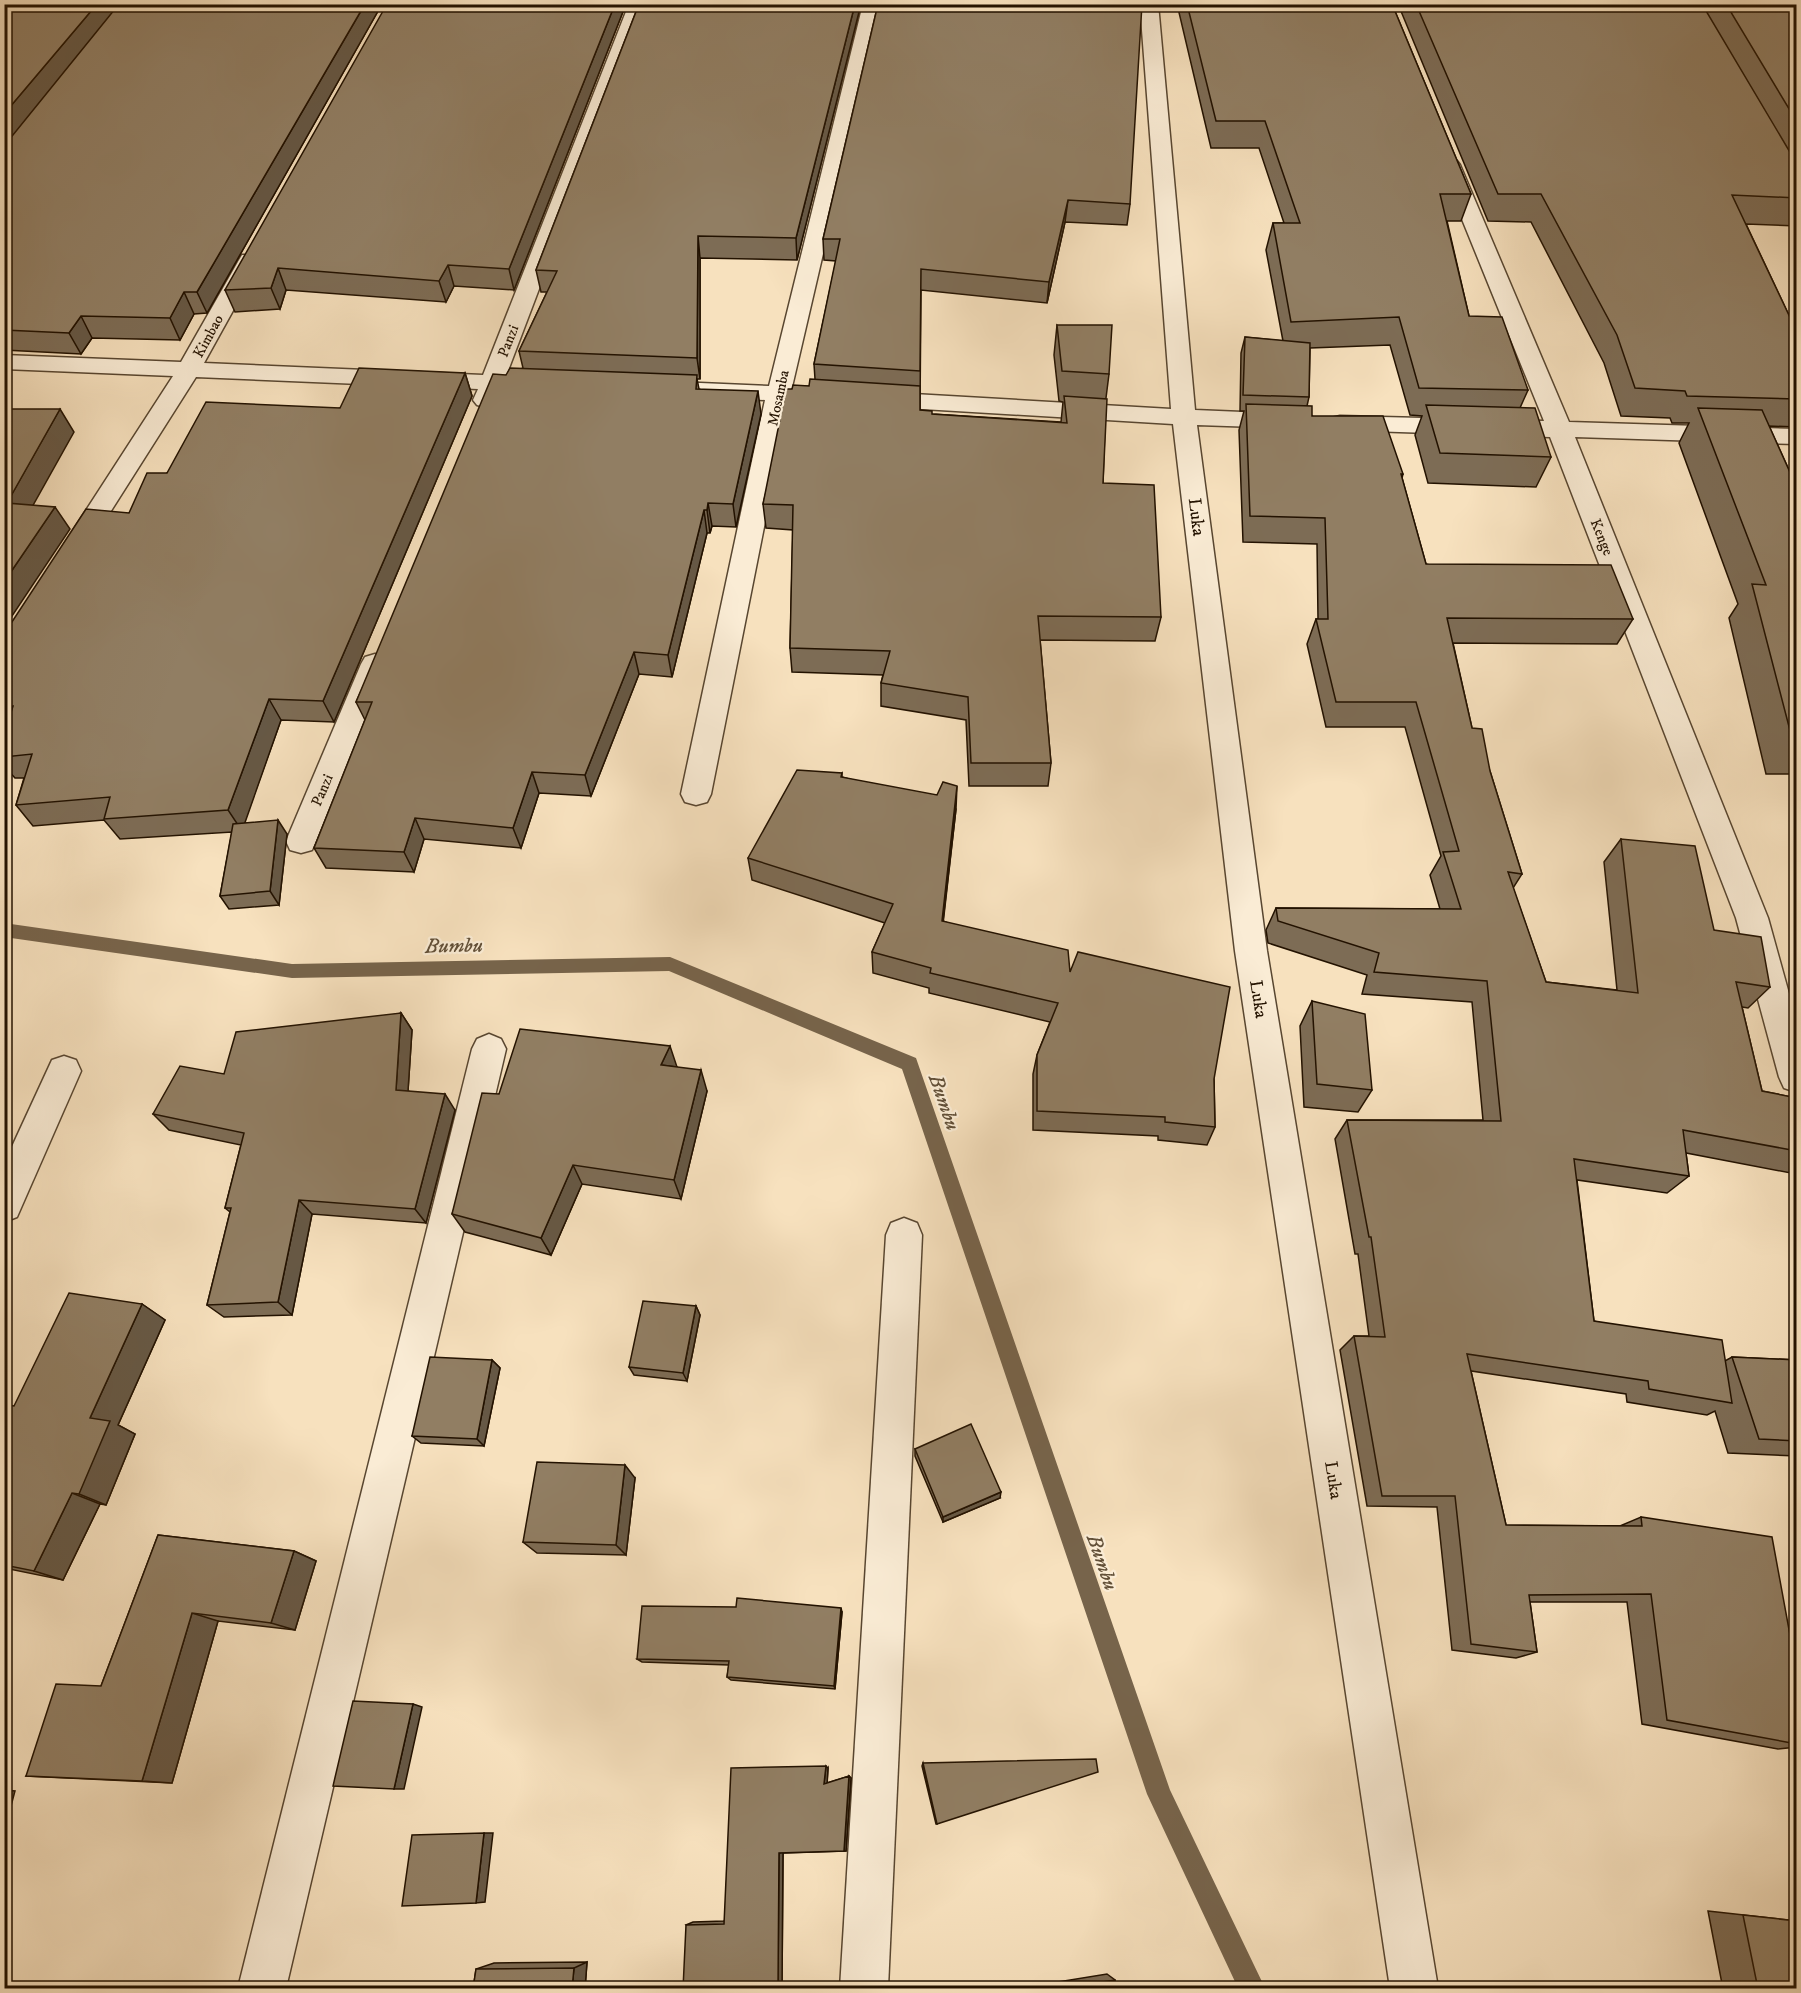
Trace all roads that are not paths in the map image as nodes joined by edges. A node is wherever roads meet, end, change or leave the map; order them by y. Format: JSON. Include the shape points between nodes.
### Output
{"nodes":[{"id":1,"x":638,"y":4,"type":"edge"},
{"id":2,"x":872,"y":4,"type":"edge"},
{"id":3,"x":1149,"y":4,"type":"edge"},
{"id":4,"x":1443,"y":147,"type":"edge"},
{"id":5,"x":259,"y":245,"type":"edge"},
{"id":6,"x":4,"y":362,"type":"edge"},
{"id":7,"x":188,"y":371,"type":"junction"},
{"id":8,"x":492,"y":382,"type":"junction"},
{"id":9,"x":564,"y":385,"type":"edge"},
{"id":10,"x":636,"y":387,"type":"edge"},
{"id":11,"x":779,"y":392,"type":"junction"},
{"id":12,"x":1184,"y":419,"type":"junction"},
{"id":13,"x":474,"y":426,"type":"edge"},
{"id":14,"x":1559,"y":428,"type":"junction"},
{"id":15,"x":1797,"y":436,"type":"edge"},
{"id":16,"x":62,"y":567,"type":"edge"},
{"id":17,"x":383,"y":644,"type":"edge"},
{"id":18,"x":696,"y":794,"type":"dead end"},
{"id":19,"x":301,"y":841,"type":"dead end"},
{"id":20,"x":489,"y":1049,"type":"dead end"},
{"id":21,"x":64,"y":1071,"type":"dead end"},
{"id":22,"x":1797,"y":1077,"type":"edge"},
{"id":23,"x":4,"y":1205,"type":"edge"},
{"id":24,"x":904,"y":1235,"type":"dead end"},
{"id":25,"x":262,"y":1989,"type":"edge"},
{"id":26,"x":864,"y":1989,"type":"edge"},
{"id":27,"x":1414,"y":1989,"type":"edge"}],
"edges":[{"from":1,"to":8,"type":"street","name":"Panzi"},
{"from":2,"to":11,"type":"street","name":"Mosamba"},
{"from":3,"to":12,"type":"street","name":"Luka"},
{"from":4,"to":14,"type":"street","name":"Kenge"},
{"from":5,"to":7,"type":"street","name":"Kimbao"},
{"from":6,"to":7,"type":"street"},
{"from":7,"to":8,"type":"street"},
{"from":7,"to":16,"type":"street","name":"Kimbao"},
{"from":8,"to":9,"type":"street"},
{"from":8,"to":13,"type":"street","name":"Panzi"},
{"from":10,"to":11,"type":"street"},
{"from":11,"to":12,"type":"street"},
{"from":11,"to":18,"type":"street","name":"Mosamba"},
{"from":12,"to":14,"type":"street"},
{"from":12,"to":27,"type":"street","name":"Luka","via":[[1251,951]]},
{"from":14,"to":15,"type":"street"},
{"from":14,"to":22,"type":"street","name":"Kenge","via":[[1752,918]]},
{"from":17,"to":19,"type":"street","name":"Panzi"},
{"from":20,"to":25,"type":"street"},
{"from":21,"to":23,"type":"street"},
{"from":24,"to":26,"type":"street"}]}
